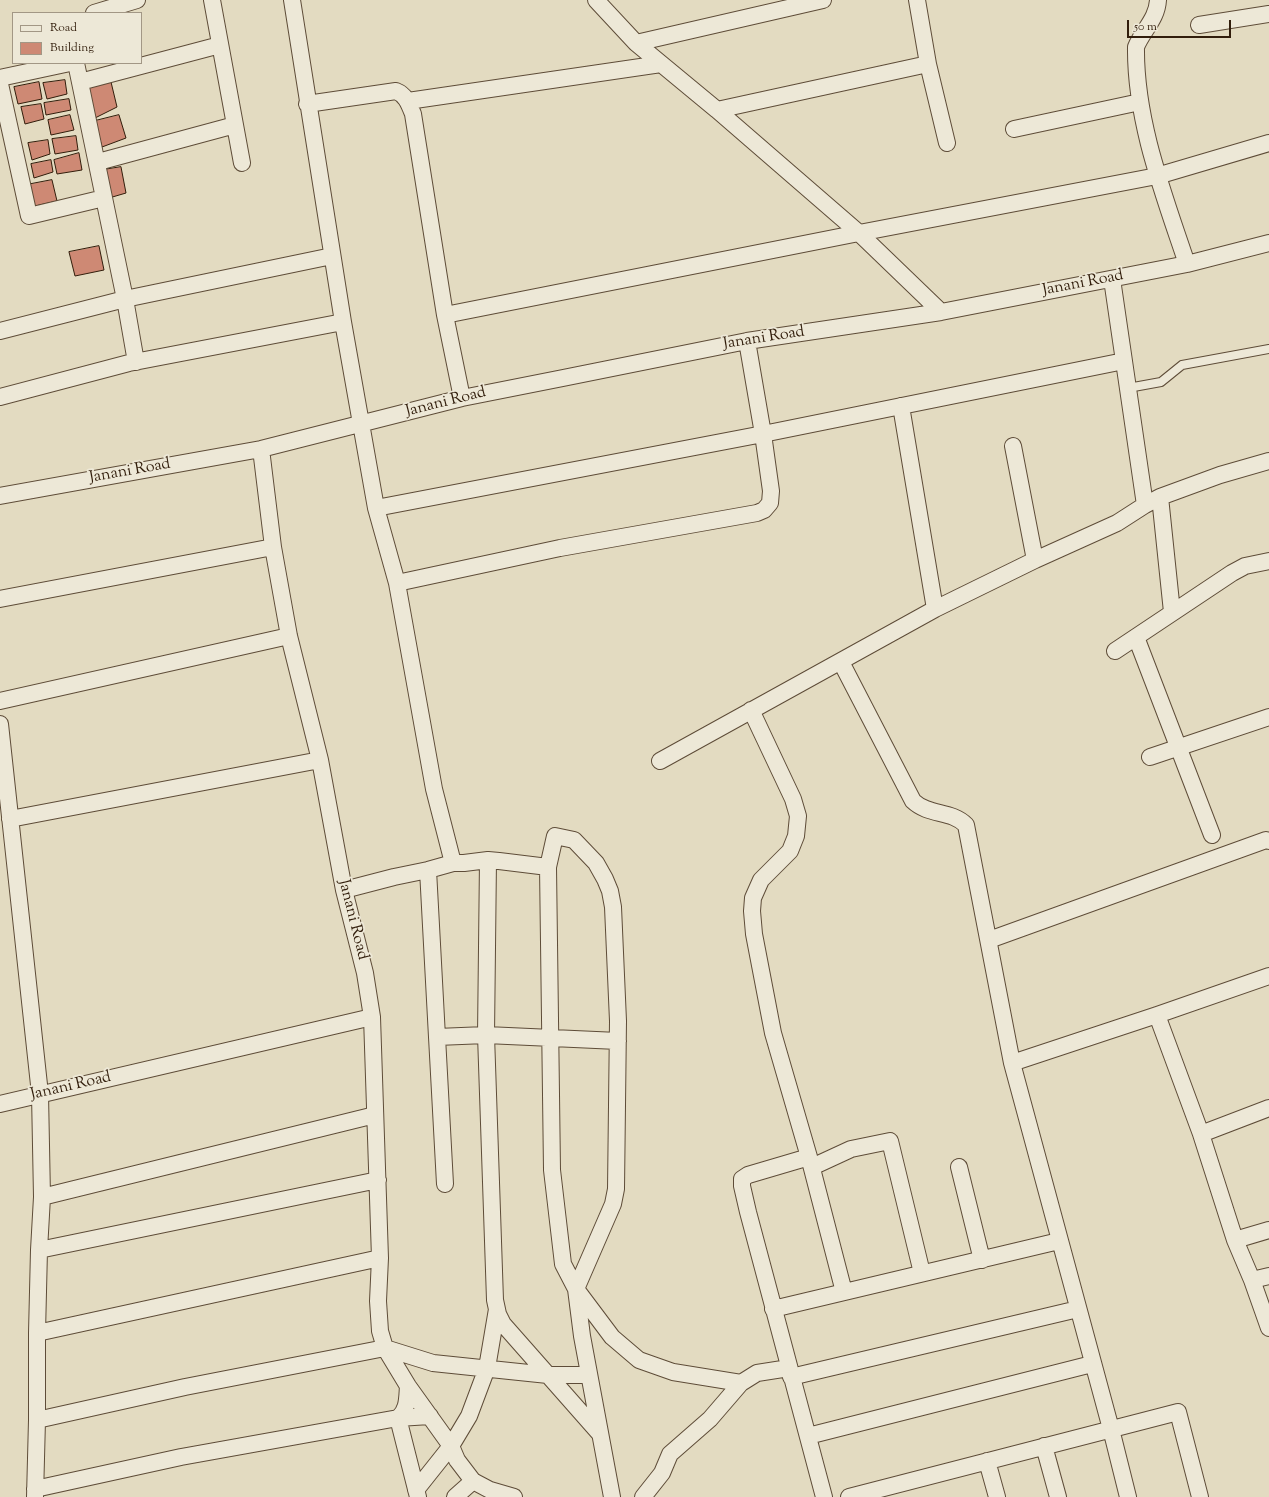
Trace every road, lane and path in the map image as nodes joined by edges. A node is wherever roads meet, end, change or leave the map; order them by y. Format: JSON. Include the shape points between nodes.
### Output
{"nodes":[{"id":1,"x":137,"y":0,"type":"edge"},
{"id":2,"x":212,"y":0,"type":"edge"},
{"id":3,"x":292,"y":0,"type":"edge"},
{"id":4,"x":596,"y":0,"type":"edge"},
{"id":5,"x":823,"y":0,"type":"edge"},
{"id":6,"x":917,"y":0,"type":"edge"},
{"id":7,"x":1158,"y":0,"type":"edge"},
{"id":8,"x":97,"y":12,"type":"edge"},
{"id":9,"x":1269,"y":14,"type":"edge"},
{"id":10,"x":1199,"y":25,"type":"dead end"},
{"id":11,"x":636,"y":43,"type":"junction"},
{"id":12,"x":220,"y":45,"type":"junction"},
{"id":13,"x":65,"y":64,"type":"edge"},
{"id":14,"x":76,"y":64,"type":"edge"},
{"id":15,"x":661,"y":64,"type":"junction"},
{"id":16,"x":928,"y":64,"type":"junction"},
{"id":17,"x":0,"y":78,"type":"edge"},
{"id":18,"x":80,"y":82,"type":"junction"},
{"id":19,"x":0,"y":84,"type":"edge"},
{"id":20,"x":408,"y":101,"type":"junction"},
{"id":21,"x":1140,"y":102,"type":"junction"},
{"id":22,"x":307,"y":104,"type":"junction"},
{"id":23,"x":717,"y":110,"type":"junction"},
{"id":24,"x":235,"y":125,"type":"junction"},
{"id":25,"x":1014,"y":129,"type":"dead end"},
{"id":26,"x":947,"y":143,"type":"dead end"},
{"id":27,"x":1269,"y":144,"type":"edge"},
{"id":28,"x":98,"y":162,"type":"junction"},
{"id":29,"x":242,"y":163,"type":"dead end"},
{"id":30,"x":1157,"y":176,"type":"junction"},
{"id":31,"x":104,"y":198,"type":"junction"},
{"id":32,"x":859,"y":233,"type":"junction"},
{"id":33,"x":1269,"y":243,"type":"edge"},
{"id":34,"x":332,"y":256,"type":"junction"},
{"id":35,"x":1187,"y":264,"type":"junction"},
{"id":36,"x":1112,"y":279,"type":"junction"},
{"id":37,"x":125,"y":299,"type":"junction"},
{"id":38,"x":941,"y":312,"type":"junction"},
{"id":39,"x":445,"y":315,"type":"junction"},
{"id":40,"x":343,"y":322,"type":"junction"},
{"id":41,"x":0,"y":331,"type":"edge"},
{"id":42,"x":747,"y":341,"type":"junction"},
{"id":43,"x":1269,"y":349,"type":"edge"},
{"id":44,"x":1124,"y":361,"type":"junction"},
{"id":45,"x":136,"y":362,"type":"junction"},
{"id":46,"x":1128,"y":388,"type":"junction"},
{"id":47,"x":0,"y":397,"type":"edge"},
{"id":48,"x":462,"y":398,"type":"junction"},
{"id":49,"x":901,"y":406,"type":"junction"},
{"id":50,"x":362,"y":424,"type":"junction"},
{"id":51,"x":763,"y":434,"type":"junction"},
{"id":52,"x":1013,"y":446,"type":"dead end"},
{"id":53,"x":261,"y":448,"type":"junction"},
{"id":54,"x":1269,"y":461,"type":"edge"},
{"id":55,"x":0,"y":496,"type":"edge"},
{"id":56,"x":1160,"y":497,"type":"junction"},
{"id":57,"x":1145,"y":505,"type":"junction"},
{"id":58,"x":376,"y":508,"type":"junction"},
{"id":59,"x":273,"y":547,"type":"junction"},
{"id":60,"x":1035,"y":560,"type":"junction"},
{"id":61,"x":1269,"y":561,"type":"edge"},
{"id":62,"x":398,"y":583,"type":"junction"},
{"id":63,"x":0,"y":599,"type":"edge"},
{"id":64,"x":936,"y":609,"type":"junction"},
{"id":65,"x":1172,"y":612,"type":"junction"},
{"id":66,"x":289,"y":636,"type":"junction"},
{"id":67,"x":1136,"y":637,"type":"junction"},
{"id":68,"x":1115,"y":651,"type":"dead end"},
{"id":69,"x":841,"y":662,"type":"junction"},
{"id":70,"x":0,"y":702,"type":"edge"},
{"id":71,"x":751,"y":710,"type":"junction"},
{"id":72,"x":1269,"y":717,"type":"edge"},
{"id":73,"x":0,"y":724,"type":"edge"},
{"id":74,"x":1178,"y":747,"type":"junction"},
{"id":75,"x":1150,"y":757,"type":"dead end"},
{"id":76,"x":320,"y":760,"type":"junction"},
{"id":77,"x":660,"y":761,"type":"dead end"},
{"id":78,"x":10,"y":819,"type":"junction"},
{"id":79,"x":1212,"y":835,"type":"dead end"},
{"id":80,"x":1269,"y":841,"type":"edge"},
{"id":81,"x":488,"y":860,"type":"junction"},
{"id":82,"x":453,"y":863,"type":"junction"},
{"id":83,"x":548,"y":867,"type":"junction"},
{"id":84,"x":428,"y":870,"type":"junction"},
{"id":85,"x":344,"y":890,"type":"junction"},
{"id":86,"x":989,"y":940,"type":"junction"},
{"id":87,"x":1269,"y":976,"type":"edge"},
{"id":88,"x":1157,"y":1015,"type":"junction"},
{"id":89,"x":372,"y":1017,"type":"junction"},
{"id":90,"x":486,"y":1035,"type":"junction"},
{"id":91,"x":437,"y":1037,"type":"junction"},
{"id":92,"x":550,"y":1038,"type":"junction"},
{"id":93,"x":618,"y":1041,"type":"junction"},
{"id":94,"x":1012,"y":1063,"type":"junction"},
{"id":95,"x":40,"y":1094,"type":"junction"},
{"id":96,"x":0,"y":1104,"type":"edge"},
{"id":97,"x":1269,"y":1108,"type":"edge"},
{"id":98,"x":375,"y":1115,"type":"junction"},
{"id":99,"x":1201,"y":1134,"type":"junction"},
{"id":100,"x":811,"y":1162,"type":"junction"},
{"id":101,"x":959,"y":1167,"type":"dead end"},
{"id":102,"x":378,"y":1180,"type":"junction"},
{"id":103,"x":445,"y":1184,"type":"dead end"},
{"id":104,"x":42,"y":1197,"type":"junction"},
{"id":105,"x":1269,"y":1230,"type":"edge"},
{"id":106,"x":1235,"y":1240,"type":"junction"},
{"id":107,"x":1059,"y":1241,"type":"junction"},
{"id":108,"x":39,"y":1250,"type":"junction"},
{"id":109,"x":380,"y":1258,"type":"junction"},
{"id":110,"x":982,"y":1260,"type":"junction"},
{"id":111,"x":922,"y":1273,"type":"junction"},
{"id":112,"x":1269,"y":1276,"type":"edge"},
{"id":113,"x":1252,"y":1280,"type":"junction"},
{"id":114,"x":576,"y":1290,"type":"junction"},
{"id":115,"x":844,"y":1292,"type":"junction"},
{"id":116,"x":497,"y":1309,"type":"junction"},
{"id":117,"x":773,"y":1309,"type":"junction"},
{"id":118,"x":1078,"y":1309,"type":"junction"},
{"id":119,"x":1269,"y":1328,"type":"edge"},
{"id":120,"x":37,"y":1333,"type":"junction"},
{"id":121,"x":385,"y":1348,"type":"junction"},
{"id":122,"x":1092,"y":1364,"type":"junction"},
{"id":123,"x":487,"y":1368,"type":"junction"},
{"id":124,"x":790,"y":1372,"type":"junction"},
{"id":125,"x":548,"y":1375,"type":"junction"},
{"id":126,"x":589,"y":1375,"type":"junction"},
{"id":127,"x":741,"y":1383,"type":"junction"},
{"id":128,"x":408,"y":1386,"type":"junction"},
{"id":129,"x":430,"y":1416,"type":"junction"},
{"id":130,"x":398,"y":1418,"type":"junction"},
{"id":131,"x":37,"y":1420,"type":"junction"},
{"id":132,"x":1111,"y":1429,"type":"junction"},
{"id":133,"x":601,"y":1434,"type":"junction"},
{"id":134,"x":808,"y":1436,"type":"junction"},
{"id":135,"x":451,"y":1446,"type":"junction"},
{"id":136,"x":1044,"y":1446,"type":"junction"},
{"id":137,"x":987,"y":1461,"type":"junction"},
{"id":138,"x":473,"y":1481,"type":"junction"},
{"id":139,"x":36,"y":1493,"type":"edge"},
{"id":140,"x":417,"y":1493,"type":"edge"},
{"id":141,"x":455,"y":1497,"type":"edge"},
{"id":142,"x":514,"y":1497,"type":"edge"},
{"id":143,"x":612,"y":1497,"type":"edge"},
{"id":144,"x":643,"y":1497,"type":"edge"},
{"id":145,"x":824,"y":1497,"type":"edge"},
{"id":146,"x":849,"y":1497,"type":"edge"},
{"id":147,"x":997,"y":1497,"type":"edge"},
{"id":148,"x":1058,"y":1497,"type":"edge"},
{"id":149,"x":1128,"y":1497,"type":"edge"},
{"id":150,"x":1200,"y":1497,"type":"edge"}],
"edges":[{"from":1,"to":8,"type":"street"},
{"from":2,"to":12,"type":"street"},
{"from":3,"to":22,"type":"street"},
{"from":4,"to":11,"type":"street"},
{"from":5,"to":11,"type":"street"},
{"from":6,"to":16,"type":"street"},
{"from":7,"to":21,"type":"street","via":[[1154,18],[1136,47]]},
{"from":9,"to":10,"type":"street"},
{"from":11,"to":15,"type":"street"},
{"from":12,"to":18,"type":"street"},
{"from":12,"to":24,"type":"street"},
{"from":13,"to":17,"type":"street"},
{"from":14,"to":18,"type":"street"},
{"from":15,"to":20,"type":"street"},
{"from":15,"to":23,"type":"street"},
{"from":16,"to":23,"type":"street"},
{"from":16,"to":26,"type":"street"},
{"from":18,"to":28,"type":"street"},
{"from":19,"to":31,"type":"street","via":[[29,216]]},
{"from":20,"to":22,"type":"street","via":[[396,91]]},
{"from":20,"to":39,"type":"street"},
{"from":21,"to":25,"type":"street"},
{"from":21,"to":30,"type":"street"},
{"from":22,"to":34,"type":"street"},
{"from":23,"to":32,"type":"street"},
{"from":24,"to":28,"type":"street"},
{"from":24,"to":29,"type":"street"},
{"from":27,"to":30,"type":"street"},
{"from":28,"to":31,"type":"street"},
{"from":30,"to":32,"type":"street"},
{"from":30,"to":35,"type":"street"},
{"from":31,"to":37,"type":"street"},
{"from":32,"to":38,"type":"street"},
{"from":32,"to":39,"type":"street"},
{"from":33,"to":35,"type":"street","name":"Janani Road"},
{"from":34,"to":37,"type":"street"},
{"from":34,"to":40,"type":"street"},
{"from":35,"to":36,"type":"street","name":"Janani Road"},
{"from":36,"to":38,"type":"street","name":"Janani Road"},
{"from":36,"to":44,"type":"street"},
{"from":37,"to":41,"type":"street"},
{"from":37,"to":45,"type":"street"},
{"from":38,"to":42,"type":"street","name":"Janani Road"},
{"from":39,"to":48,"type":"street"},
{"from":40,"to":45,"type":"street"},
{"from":40,"to":50,"type":"street"},
{"from":42,"to":48,"type":"street","name":"Janani Road"},
{"from":42,"to":51,"type":"street"},
{"from":43,"to":46,"type":"lane","via":[[1182,365],[1161,382]]},
{"from":44,"to":46,"type":"street"},
{"from":44,"to":49,"type":"street"},
{"from":45,"to":47,"type":"street"},
{"from":46,"to":57,"type":"street"},
{"from":48,"to":50,"type":"street","name":"Janani Road"},
{"from":49,"to":51,"type":"street"},
{"from":49,"to":64,"type":"street"},
{"from":50,"to":53,"type":"street","name":"Janani Road"},
{"from":50,"to":58,"type":"street"},
{"from":51,"to":58,"type":"street"},
{"from":51,"to":62,"type":"street","via":[[771,491],[770,503],[757,513],[560,548]]},
{"from":52,"to":60,"type":"street"},
{"from":53,"to":55,"type":"street","name":"Janani Road"},
{"from":53,"to":59,"type":"street","name":"Janani Road"},
{"from":54,"to":56,"type":"street","via":[[1220,475]]},
{"from":56,"to":57,"type":"street"},
{"from":56,"to":65,"type":"street"},
{"from":57,"to":60,"type":"street","via":[[1117,523]]},
{"from":58,"to":62,"type":"street"},
{"from":59,"to":63,"type":"street"},
{"from":59,"to":66,"type":"street","name":"Janani Road"},
{"from":60,"to":64,"type":"street"},
{"from":61,"to":65,"type":"street","via":[[1245,566]]},
{"from":62,"to":82,"type":"street","via":[[434,789]]},
{"from":64,"to":69,"type":"street"},
{"from":65,"to":67,"type":"street"},
{"from":66,"to":70,"type":"street"},
{"from":66,"to":76,"type":"street","name":"Janani Road"},
{"from":67,"to":68,"type":"street"},
{"from":67,"to":74,"type":"street"},
{"from":69,"to":71,"type":"street"},
{"from":69,"to":86,"type":"street","via":[[913,801],[926,810],[955,817],[966,825]]},
{"from":71,"to":77,"type":"street"},
{"from":71,"to":100,"type":"street","via":[[793,799],[798,816],[796,836],[790,851],[761,880],[753,898],[752,911],[773,1033]]},
{"from":72,"to":74,"type":"street"},
{"from":73,"to":78,"type":"street"},
{"from":74,"to":75,"type":"street"},
{"from":74,"to":79,"type":"street"},
{"from":76,"to":78,"type":"street"},
{"from":76,"to":85,"type":"street","name":"Janani Road"},
{"from":78,"to":95,"type":"street"},
{"from":80,"to":86,"type":"street"},
{"from":81,"to":82,"type":"street"},
{"from":81,"to":83,"type":"street"},
{"from":81,"to":90,"type":"street"},
{"from":82,"to":84,"type":"street"},
{"from":83,"to":92,"type":"street"},
{"from":83,"to":93,"type":"street","via":[[555,836],[574,840],[596,863],[605,878],[613,907]]},
{"from":84,"to":85,"type":"street"},
{"from":84,"to":91,"type":"street"},
{"from":85,"to":89,"type":"street","name":"Janani Road","via":[[366,973]]},
{"from":86,"to":94,"type":"street"},
{"from":87,"to":88,"type":"street"},
{"from":88,"to":94,"type":"street"},
{"from":88,"to":99,"type":"street"},
{"from":89,"to":95,"type":"street","name":"Janani Road"},
{"from":89,"to":98,"type":"street"},
{"from":90,"to":91,"type":"street"},
{"from":90,"to":92,"type":"street"},
{"from":90,"to":116,"type":"street"},
{"from":91,"to":103,"type":"street"},
{"from":92,"to":93,"type":"street"},
{"from":92,"to":114,"type":"street","via":[[552,1170],[563,1264]]},
{"from":93,"to":114,"type":"street","via":[[614,1204]]},
{"from":94,"to":107,"type":"street"},
{"from":95,"to":96,"type":"street","name":"Janani Road"},
{"from":95,"to":104,"type":"street"},
{"from":97,"to":99,"type":"street"},
{"from":98,"to":102,"type":"street"},
{"from":98,"to":104,"type":"street"},
{"from":99,"to":106,"type":"street"},
{"from":100,"to":111,"type":"street","via":[[890,1140]]},
{"from":100,"to":115,"type":"street"},
{"from":100,"to":117,"type":"street","via":[[748,1175],[742,1179]]},
{"from":101,"to":110,"type":"street"},
{"from":102,"to":108,"type":"street"},
{"from":102,"to":109,"type":"street"},
{"from":104,"to":108,"type":"street"},
{"from":105,"to":106,"type":"street"},
{"from":106,"to":113,"type":"street"},
{"from":107,"to":110,"type":"street"},
{"from":107,"to":118,"type":"street"},
{"from":108,"to":120,"type":"street"},
{"from":109,"to":120,"type":"street"},
{"from":109,"to":121,"type":"street","via":[[378,1300],[380,1331]]},
{"from":110,"to":111,"type":"street"},
{"from":111,"to":115,"type":"street"},
{"from":112,"to":113,"type":"street"},
{"from":113,"to":119,"type":"street"},
{"from":114,"to":126,"type":"street"},
{"from":114,"to":127,"type":"street","via":[[612,1337],[639,1360],[673,1372]]},
{"from":115,"to":117,"type":"street"},
{"from":116,"to":123,"type":"street"},
{"from":116,"to":125,"type":"street","via":[[503,1324]]},
{"from":117,"to":124,"type":"street"},
{"from":118,"to":122,"type":"street"},
{"from":118,"to":124,"type":"street"},
{"from":120,"to":131,"type":"street"},
{"from":121,"to":123,"type":"street","via":[[433,1363]]},
{"from":121,"to":128,"type":"street"},
{"from":121,"to":131,"type":"street","via":[[185,1387]]},
{"from":122,"to":132,"type":"street"},
{"from":122,"to":134,"type":"street"},
{"from":123,"to":125,"type":"street"},
{"from":123,"to":135,"type":"street","via":[[469,1416]]},
{"from":124,"to":127,"type":"street","via":[[757,1373]]},
{"from":124,"to":134,"type":"street"},
{"from":125,"to":126,"type":"street"},
{"from":125,"to":133,"type":"street"},
{"from":126,"to":133,"type":"street"},
{"from":127,"to":144,"type":"street","via":[[710,1419],[670,1454],[662,1473]]},
{"from":128,"to":129,"type":"street"},
{"from":128,"to":130,"type":"street","via":[[406,1408]]},
{"from":129,"to":130,"type":"street"},
{"from":129,"to":135,"type":"street"},
{"from":130,"to":139,"type":"street","via":[[181,1457]]},
{"from":130,"to":140,"type":"street"},
{"from":131,"to":139,"type":"street"},
{"from":132,"to":136,"type":"street"},
{"from":132,"to":149,"type":"street"},
{"from":132,"to":150,"type":"street","via":[[1178,1412]]},
{"from":133,"to":143,"type":"street"},
{"from":134,"to":145,"type":"street"},
{"from":135,"to":138,"type":"street","via":[[457,1460]]},
{"from":135,"to":140,"type":"street"},
{"from":136,"to":137,"type":"street"},
{"from":136,"to":148,"type":"street"},
{"from":137,"to":146,"type":"street"},
{"from":137,"to":147,"type":"street"},
{"from":138,"to":141,"type":"street"},
{"from":138,"to":142,"type":"street","via":[[490,1490]]}]}
